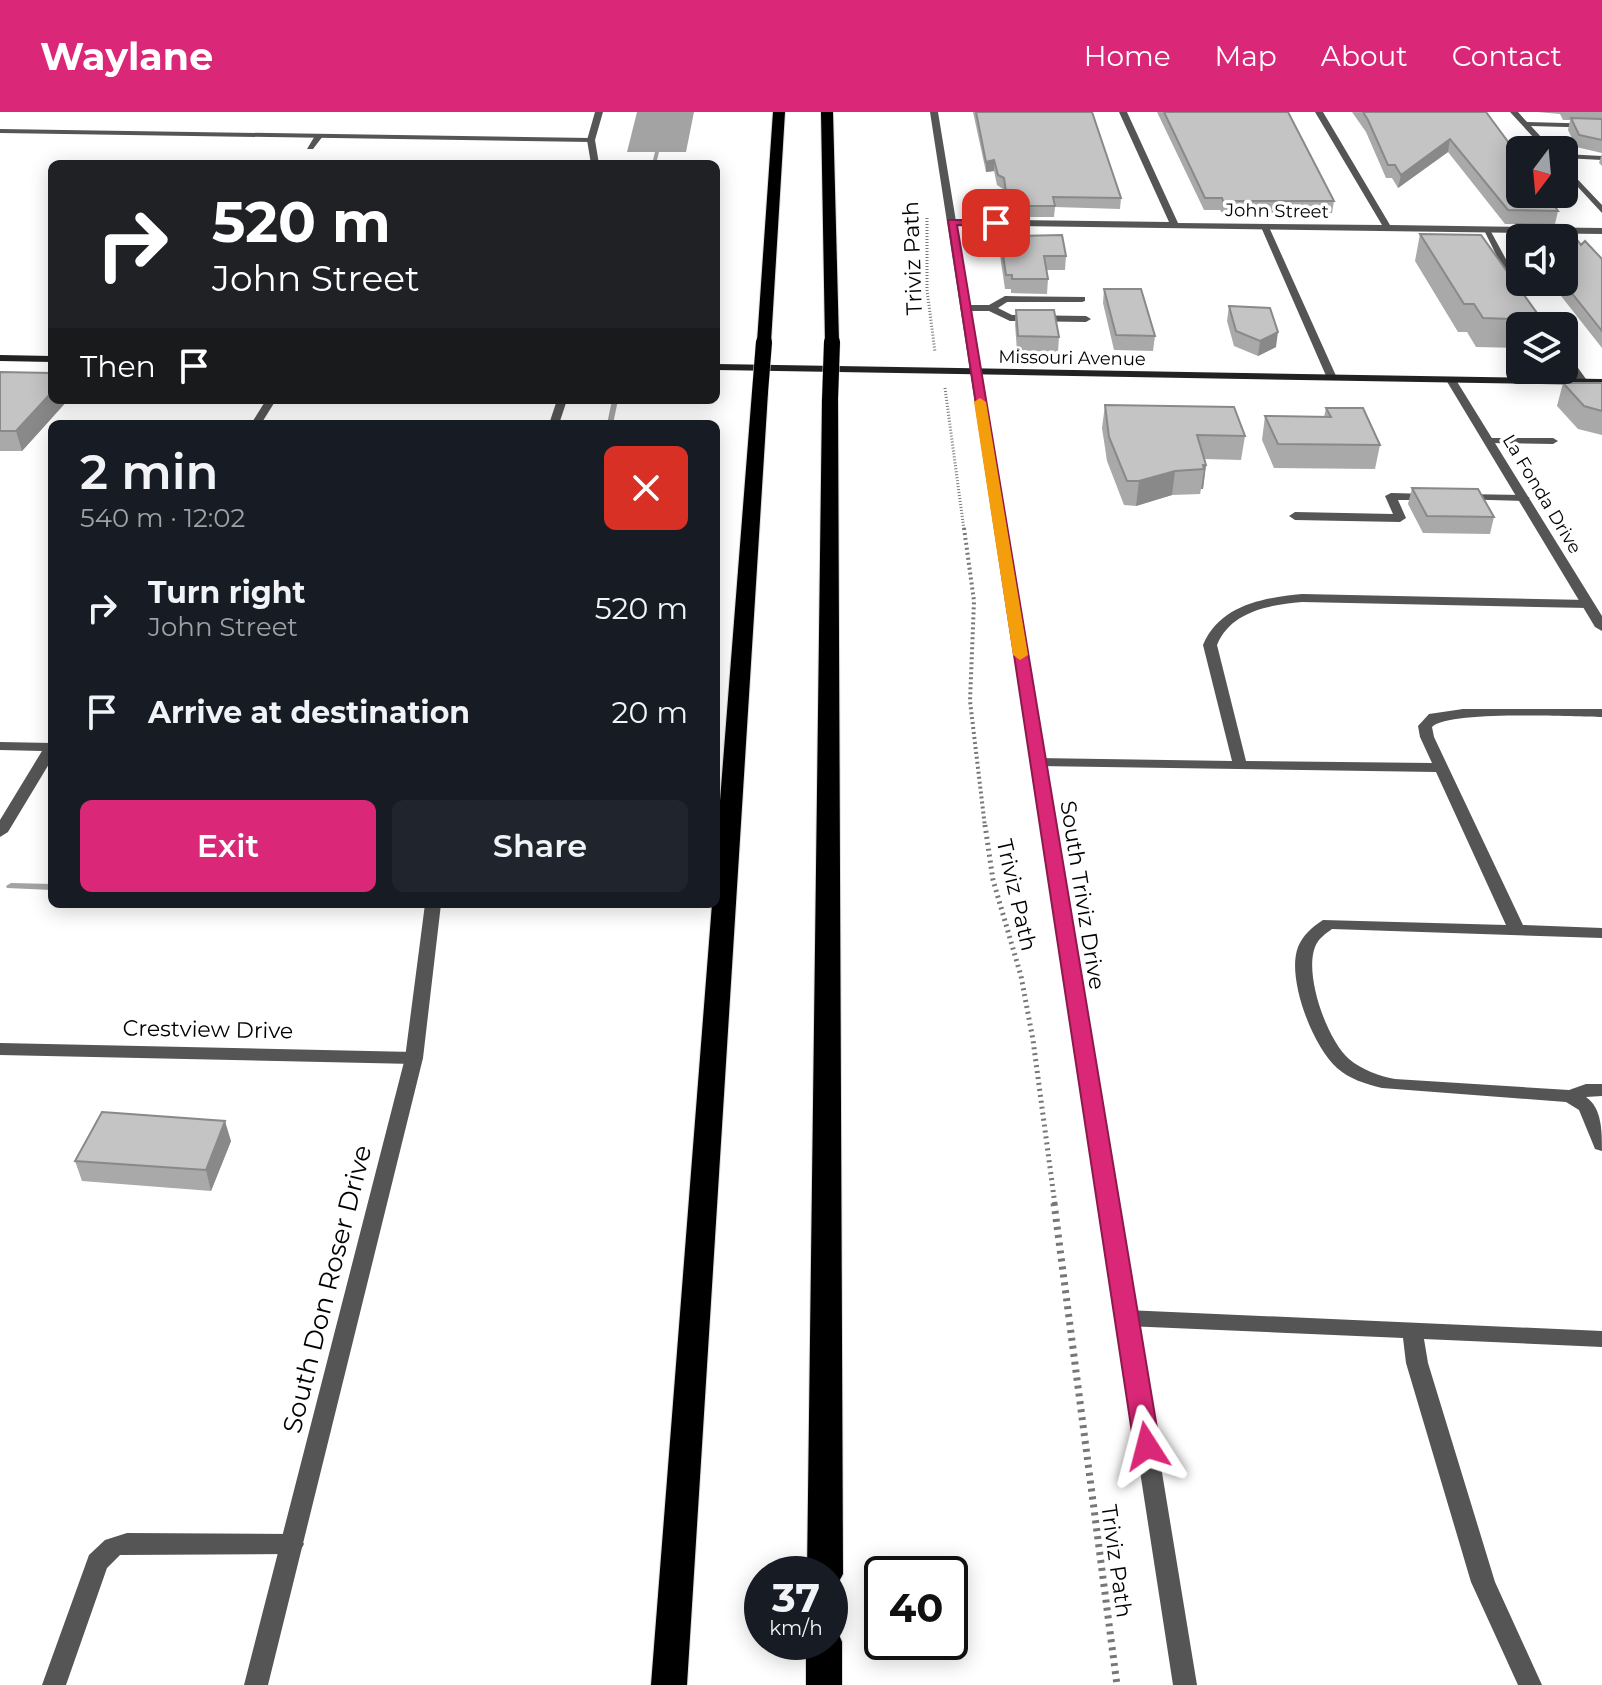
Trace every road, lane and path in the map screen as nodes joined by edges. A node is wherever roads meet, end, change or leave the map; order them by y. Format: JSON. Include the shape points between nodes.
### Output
{"nodes":[{"id":1,"x":599,"y":112,"type":"edge"},
{"id":2,"x":779,"y":112,"type":"edge"},
{"id":3,"x":827,"y":112,"type":"edge"},
{"id":4,"x":934,"y":112,"type":"edge"},
{"id":5,"x":1123,"y":112,"type":"edge"},
{"id":6,"x":1319,"y":112,"type":"edge"},
{"id":7,"x":1514,"y":112,"type":"edge"},
{"id":8,"x":1525,"y":124,"type":"junction"},
{"id":9,"x":1602,"y":126,"type":"edge"},
{"id":10,"x":0,"y":131,"type":"edge"},
{"id":11,"x":319,"y":136,"type":"junction"},
{"id":12,"x":1536,"y":136,"type":"edge"},
{"id":13,"x":591,"y":140,"type":"junction"},
{"id":14,"x":310,"y":147,"type":"dead end"},
{"id":15,"x":1578,"y":157,"type":"edge"},
{"id":16,"x":1587,"y":157,"type":"junction"},
{"id":17,"x":1602,"y":158,"type":"edge"},
{"id":18,"x":594,"y":160,"type":"edge"},
{"id":19,"x":1594,"y":165,"type":"dead end"},
{"id":20,"x":1578,"y":182,"type":"edge"},
{"id":21,"x":1600,"y":205,"type":"edge"},
{"id":22,"x":927,"y":211,"type":"dead end"},
{"id":23,"x":952,"y":222,"type":"junction"},
{"id":24,"x":1048,"y":224,"type":"junction"},
{"id":25,"x":1175,"y":226,"type":"junction"},
{"id":26,"x":1265,"y":227,"type":"junction"},
{"id":27,"x":1388,"y":229,"type":"junction"},
{"id":28,"x":1486,"y":230,"type":"junction"},
{"id":29,"x":1602,"y":231,"type":"edge"},
{"id":30,"x":1052,"y":234,"type":"edge"},
{"id":31,"x":992,"y":244,"type":"dead end"},
{"id":32,"x":1039,"y":245,"type":"edge"},
{"id":33,"x":1506,"y":273,"type":"edge"},
{"id":34,"x":1082,"y":299,"type":"dead end"},
{"id":35,"x":965,"y":308,"type":"junction"},
{"id":36,"x":991,"y":308,"type":"junction"},
{"id":37,"x":1086,"y":319,"type":"dead end"},
{"id":38,"x":0,"y":358,"type":"edge"},
{"id":39,"x":48,"y":359,"type":"edge"},
{"id":40,"x":720,"y":367,"type":"edge"},
{"id":41,"x":941,"y":372,"type":"junction"},
{"id":42,"x":975,"y":373,"type":"junction"},
{"id":43,"x":1578,"y":375,"type":"edge"},
{"id":44,"x":1332,"y":378,"type":"junction"},
{"id":45,"x":1451,"y":380,"type":"junction"},
{"id":46,"x":1582,"y":381,"type":"junction"},
{"id":47,"x":1602,"y":382,"type":"edge"},
{"id":48,"x":1489,"y":441,"type":"junction"},
{"id":49,"x":1553,"y":441,"type":"dead end"},
{"id":50,"x":1524,"y":498,"type":"junction"},
{"id":51,"x":1295,"y":516,"type":"dead end"},
{"id":52,"x":1588,"y":604,"type":"junction"},
{"id":53,"x":1602,"y":627,"type":"edge"},
{"id":54,"x":1602,"y":713,"type":"edge"},
{"id":55,"x":0,"y":746,"type":"edge"},
{"id":56,"x":48,"y":747,"type":"edge"},
{"id":57,"x":48,"y":754,"type":"edge"},
{"id":58,"x":1037,"y":762,"type":"junction"},
{"id":59,"x":1240,"y":765,"type":"junction"},
{"id":60,"x":1442,"y":768,"type":"junction"},
{"id":61,"x":0,"y":832,"type":"edge"},
{"id":62,"x":433,"y":908,"type":"edge"},
{"id":63,"x":1517,"y":930,"type":"junction"},
{"id":64,"x":1602,"y":933,"type":"edge"},
{"id":65,"x":0,"y":1049,"type":"edge"},
{"id":66,"x":414,"y":1058,"type":"junction"},
{"id":67,"x":1602,"y":1090,"type":"edge"},
{"id":68,"x":1570,"y":1096,"type":"junction"},
{"id":69,"x":1602,"y":1144,"type":"edge"},
{"id":70,"x":1126,"y":1318,"type":"junction"},
{"id":71,"x":1412,"y":1332,"type":"junction"},
{"id":72,"x":1602,"y":1339,"type":"edge"},
{"id":73,"x":292,"y":1544,"type":"junction"},
{"id":74,"x":825,"y":1556,"type":"edge"},
{"id":75,"x":824,"y":1660,"type":"edge"},
{"id":76,"x":54,"y":1685,"type":"edge"},
{"id":77,"x":256,"y":1685,"type":"edge"},
{"id":78,"x":669,"y":1685,"type":"edge"},
{"id":79,"x":824,"y":1685,"type":"edge"},
{"id":80,"x":1117,"y":1685,"type":"edge"},
{"id":81,"x":1185,"y":1685,"type":"edge"},
{"id":82,"x":1530,"y":1685,"type":"edge"}],
"edges":[{"from":1,"to":13,"type":"street"},
{"from":2,"to":78,"type":"highway","bridge":true},
{"from":3,"to":74,"type":"highway","bridge":true,"via":[[832,342]]},
{"from":4,"to":23,"type":"street","name":"South Triviz Drive"},
{"from":5,"to":25,"type":"street"},
{"from":6,"to":27,"type":"street"},
{"from":7,"to":8,"type":"street"},
{"from":8,"to":9,"type":"street"},
{"from":8,"to":12,"type":"street"},
{"from":10,"to":11,"type":"street"},
{"from":11,"to":13,"type":"street"},
{"from":11,"to":14,"type":"street"},
{"from":13,"to":18,"type":"street"},
{"from":15,"to":16,"type":"street"},
{"from":16,"to":17,"type":"street"},
{"from":16,"to":19,"type":"street"},
{"from":20,"to":21,"type":"street"},
{"from":22,"to":41,"type":"path","name":"Triviz Path","via":[[927,290]]},
{"from":23,"to":24,"type":"street","name":"John Street"},
{"from":23,"to":35,"type":"street","name":"South Triviz Drive"},
{"from":24,"to":25,"type":"street","name":"John Street"},
{"from":24,"to":30,"type":"street"},
{"from":25,"to":26,"type":"street","name":"John Street"},
{"from":26,"to":27,"type":"street","name":"John Street"},
{"from":26,"to":44,"type":"street"},
{"from":27,"to":28,"type":"street","name":"John Street"},
{"from":28,"to":29,"type":"street","name":"John Street"},
{"from":28,"to":33,"type":"street","via":[[1499,248]]},
{"from":31,"to":32,"type":"street"},
{"from":34,"to":36,"type":"street","via":[[1005,299]]},
{"from":35,"to":36,"type":"street"},
{"from":35,"to":42,"type":"street","name":"South Triviz Drive"},
{"from":36,"to":37,"type":"street","via":[[1010,318]]},
{"from":38,"to":39,"type":"main road"},
{"from":40,"to":41,"type":"main road","name":"Missouri Avenue"},
{"from":41,"to":42,"type":"main road","name":"Missouri Avenue"},
{"from":41,"to":80,"type":"path","name":"Triviz Path","via":[[974,601],[970,701],[977,774],[993,880],[1033,1040]]},
{"from":42,"to":44,"type":"main road","name":"Missouri Avenue"},
{"from":42,"to":58,"type":"street","name":"South Triviz Drive"},
{"from":43,"to":46,"type":"street"},
{"from":44,"to":45,"type":"main road","name":"Missouri Avenue"},
{"from":45,"to":46,"type":"main road","name":"Missouri Avenue"},
{"from":45,"to":48,"type":"street","name":"La Fonda Drive"},
{"from":46,"to":47,"type":"main road"},
{"from":48,"to":49,"type":"street"},
{"from":48,"to":50,"type":"street","name":"La Fonda Drive"},
{"from":50,"to":51,"type":"street","via":[[1391,496],[1400,518]]},
{"from":50,"to":52,"type":"street","name":"La Fonda Drive"},
{"from":52,"to":53,"type":"street","name":"La Fonda Drive"},
{"from":52,"to":59,"type":"street","via":[[1266,601],[1229,619],[1210,645]]},
{"from":54,"to":60,"type":"street","via":[[1434,717],[1425,726]]},
{"from":55,"to":56,"type":"street"},
{"from":57,"to":61,"type":"street"},
{"from":58,"to":59,"type":"street"},
{"from":58,"to":70,"type":"street","name":"South Triviz Drive"},
{"from":59,"to":60,"type":"street"},
{"from":60,"to":63,"type":"street"},
{"from":62,"to":66,"type":"street","name":"South Don Roser Drive"},
{"from":63,"to":64,"type":"street"},
{"from":63,"to":68,"type":"street","via":[[1329,924],[1310,940],[1304,956],[1308,998],[1331,1052],[1344,1066],[1380,1082]]},
{"from":65,"to":66,"type":"street","name":"Crestview Drive"},
{"from":66,"to":73,"type":"street","name":"South Don Roser Drive"},
{"from":67,"to":68,"type":"street"},
{"from":68,"to":69,"type":"street","via":[[1587,1106]]},
{"from":70,"to":71,"type":"street"},
{"from":70,"to":81,"type":"street","name":"South Triviz Drive"},
{"from":71,"to":72,"type":"street"},
{"from":71,"to":82,"type":"street","via":[[1483,1582]]},
{"from":73,"to":76,"type":"street","via":[[113,1547],[97,1562]]},
{"from":73,"to":77,"type":"street","name":"South Don Roser Drive"},
{"from":75,"to":79,"type":"highway"}]}
